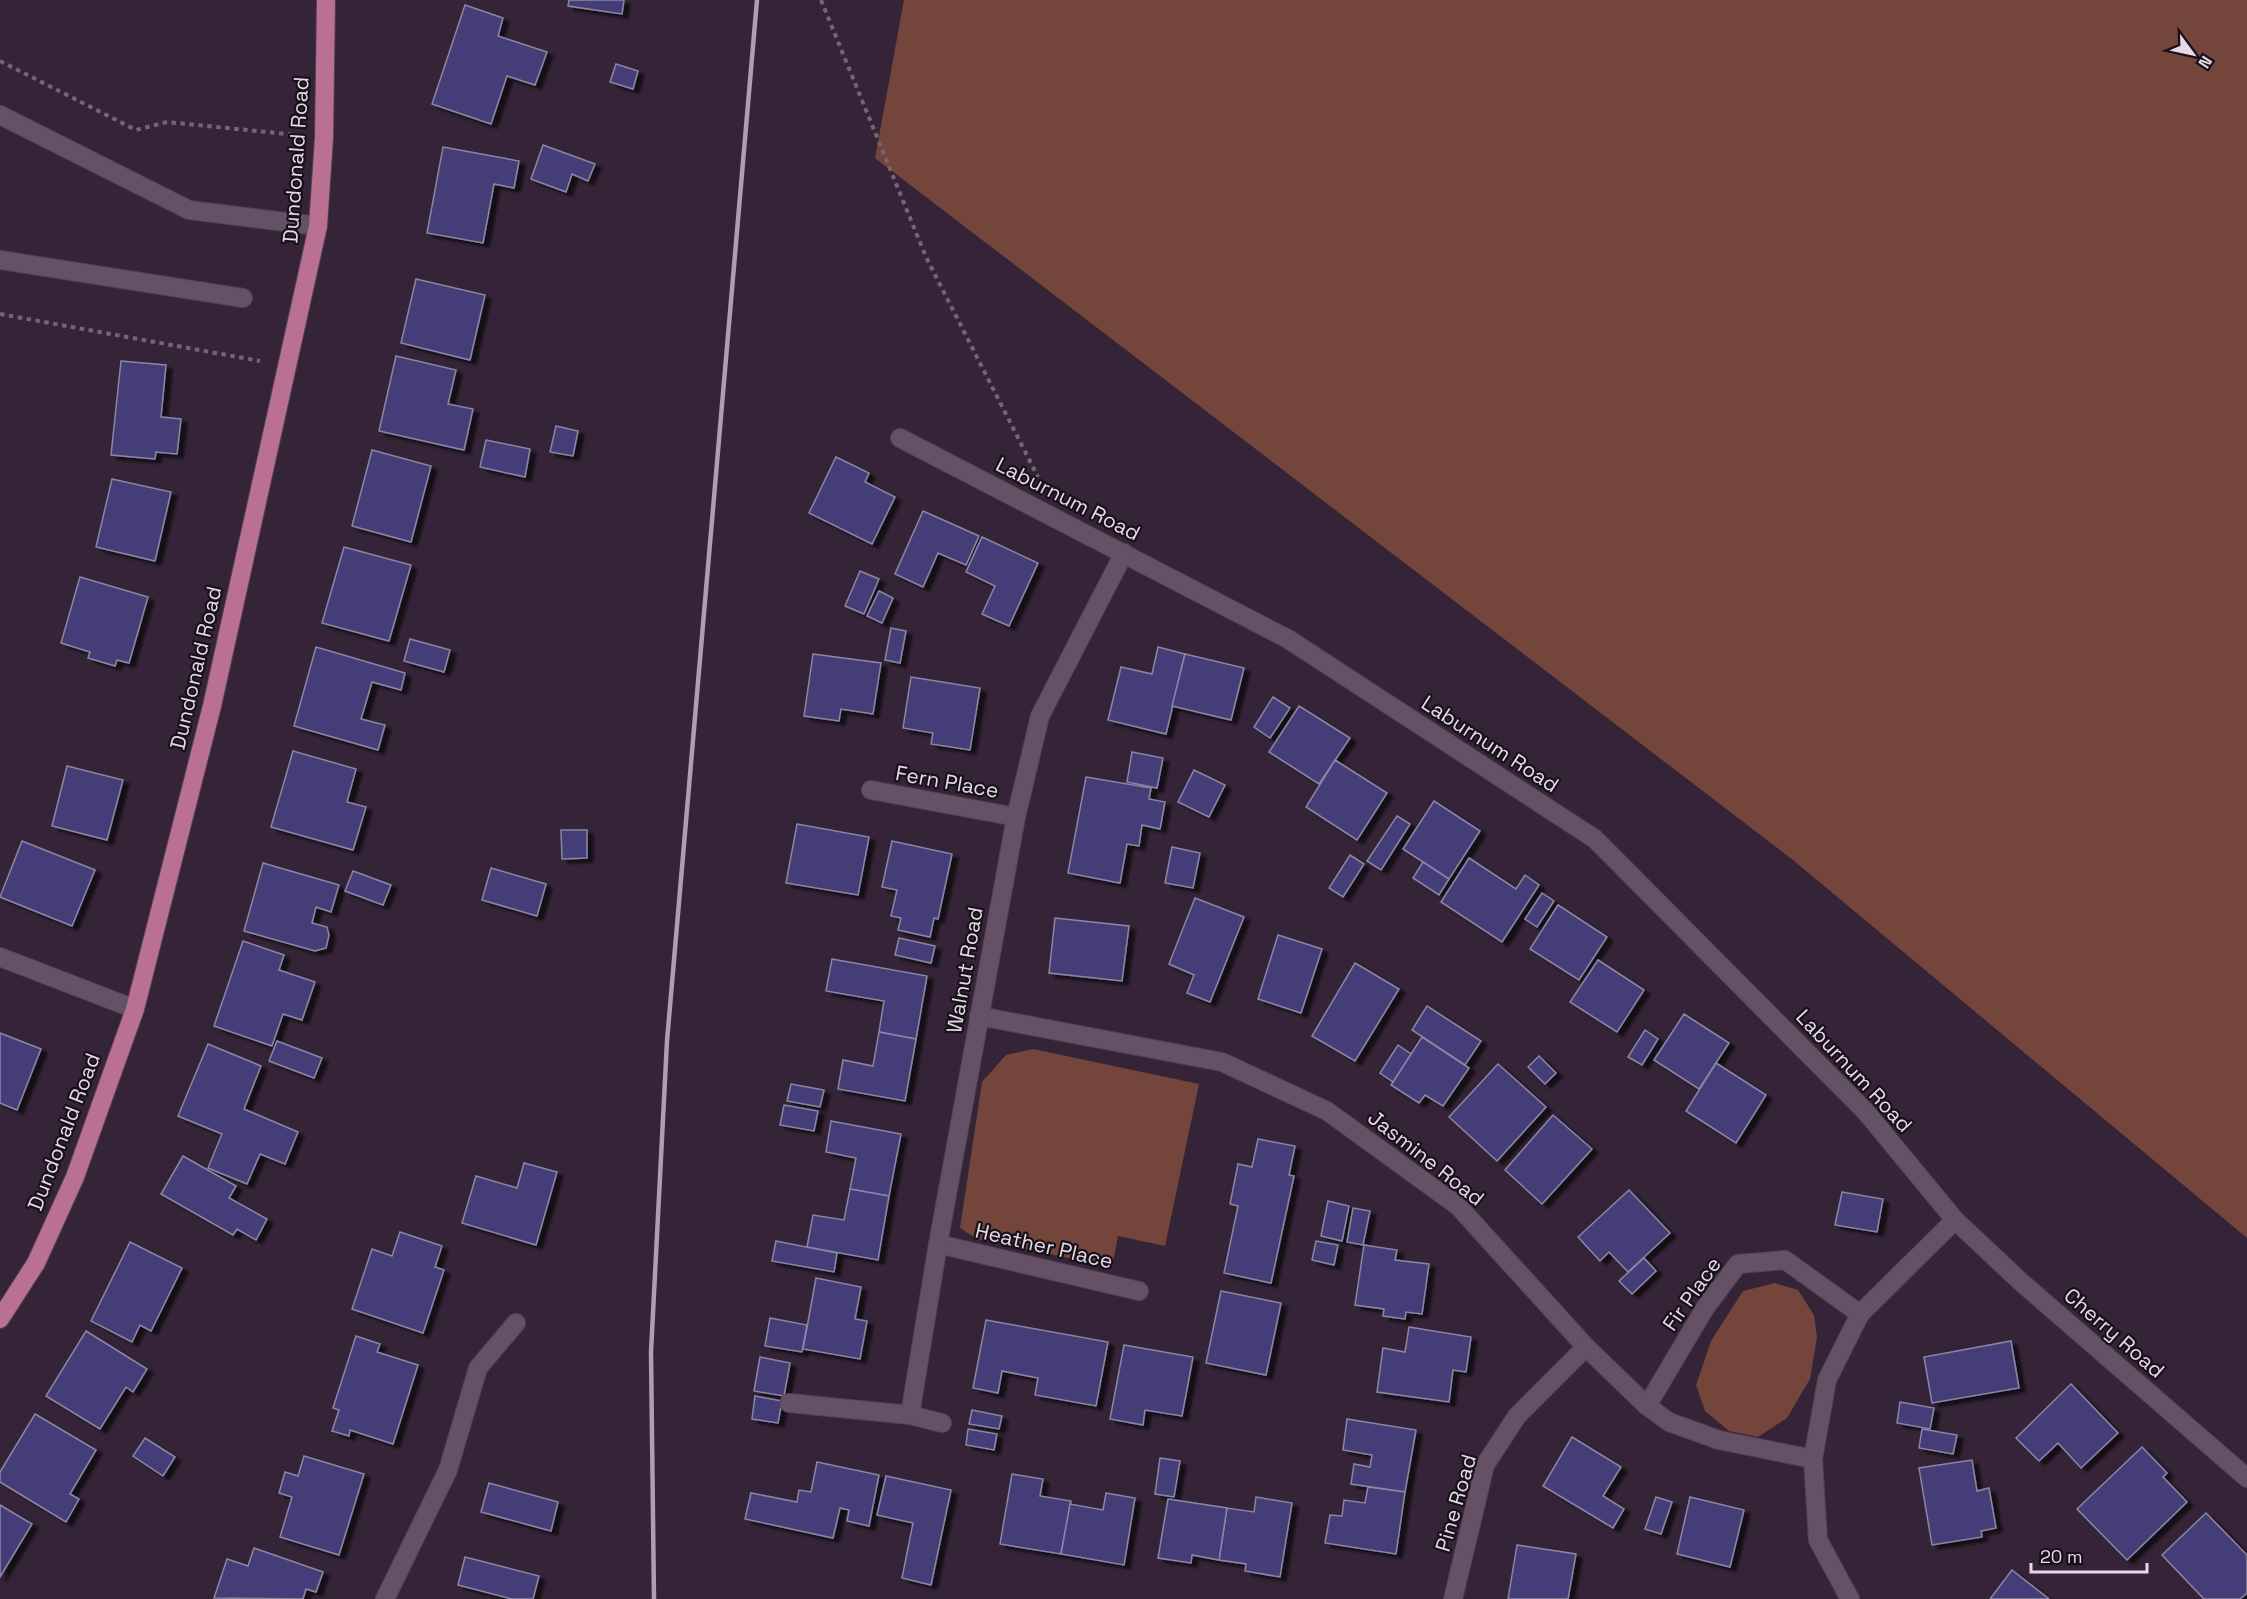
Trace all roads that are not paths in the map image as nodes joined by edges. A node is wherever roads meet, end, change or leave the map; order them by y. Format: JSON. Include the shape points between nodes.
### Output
{"nodes":[{"id":1,"x":326,"y":0,"type":"edge"},
{"id":2,"x":0,"y":115,"type":"edge"},
{"id":3,"x":318,"y":226,"type":"junction"},
{"id":4,"x":0,"y":260,"type":"edge"},
{"id":5,"x":243,"y":298,"type":"dead end"},
{"id":6,"x":900,"y":438,"type":"dead end"},
{"id":7,"x":1124,"y":553,"type":"junction"},
{"id":8,"x":871,"y":790,"type":"dead end"},
{"id":9,"x":1016,"y":817,"type":"junction"},
{"id":10,"x":0,"y":957,"type":"edge"},
{"id":11,"x":135,"y":1009,"type":"junction"},
{"id":12,"x":979,"y":1016,"type":"junction"},
{"id":13,"x":1954,"y":1220,"type":"junction"},
{"id":14,"x":938,"y":1244,"type":"junction"},
{"id":15,"x":1139,"y":1292,"type":"dead end"},
{"id":16,"x":1860,"y":1314,"type":"junction"},
{"id":17,"x":0,"y":1318,"type":"edge"},
{"id":18,"x":516,"y":1323,"type":"dead end"},
{"id":19,"x":1586,"y":1347,"type":"junction"},
{"id":20,"x":789,"y":1403,"type":"dead end"},
{"id":21,"x":1647,"y":1406,"type":"junction"},
{"id":22,"x":910,"y":1415,"type":"junction"},
{"id":23,"x":942,"y":1424,"type":"dead end"},
{"id":24,"x":1813,"y":1459,"type":"junction"},
{"id":25,"x":2247,"y":1478,"type":"edge"},
{"id":26,"x":385,"y":1599,"type":"edge"},
{"id":27,"x":1453,"y":1599,"type":"edge"},
{"id":28,"x":1850,"y":1599,"type":"edge"}],
"edges":[{"from":1,"to":3,"type":"main road","name":"Dundonald Road"},
{"from":2,"to":3,"type":"street","via":[[189,210]]},
{"from":3,"to":11,"type":"main road","name":"Dundonald Road","via":[[212,706]]},
{"from":4,"to":5,"type":"street"},
{"from":6,"to":7,"type":"street","name":"Laburnum Road"},
{"from":7,"to":9,"type":"street","name":"Walnut Road","via":[[1040,716]]},
{"from":7,"to":13,"type":"street","name":"Laburnum Road","via":[[1288,639],[1595,838],[1866,1112]]},
{"from":8,"to":9,"type":"street","name":"Fern Place"},
{"from":9,"to":12,"type":"street","name":"Walnut Road"},
{"from":10,"to":11,"type":"street"},
{"from":11,"to":17,"type":"main road","name":"Dundonald Road","via":[[75,1177],[36,1263]]},
{"from":12,"to":14,"type":"street","name":"Walnut Road"},
{"from":12,"to":19,"type":"street","name":"Jasmine Road","via":[[1222,1062],[1327,1112],[1458,1206]]},
{"from":13,"to":16,"type":"street"},
{"from":13,"to":25,"type":"street","name":"Cherry Road"},
{"from":14,"to":15,"type":"street","name":"Heather Place"},
{"from":14,"to":22,"type":"street","name":"Walnut Road"},
{"from":16,"to":21,"type":"street","name":"Fir Place","via":[[1785,1260],[1738,1264],[1705,1308]]},
{"from":16,"to":24,"type":"street","via":[[1827,1380]]},
{"from":18,"to":26,"type":"street","via":[[478,1368],[448,1470]]},
{"from":19,"to":21,"type":"street","name":"Jasmine Road"},
{"from":19,"to":27,"type":"street","name":"Pine Road","via":[[1517,1416],[1485,1465]]},
{"from":20,"to":22,"type":"street"},
{"from":21,"to":24,"type":"street","name":"Jasmine Road","via":[[1669,1422],[1719,1440]]},
{"from":22,"to":23,"type":"street"},
{"from":24,"to":28,"type":"street","via":[[1818,1540]]}]}
